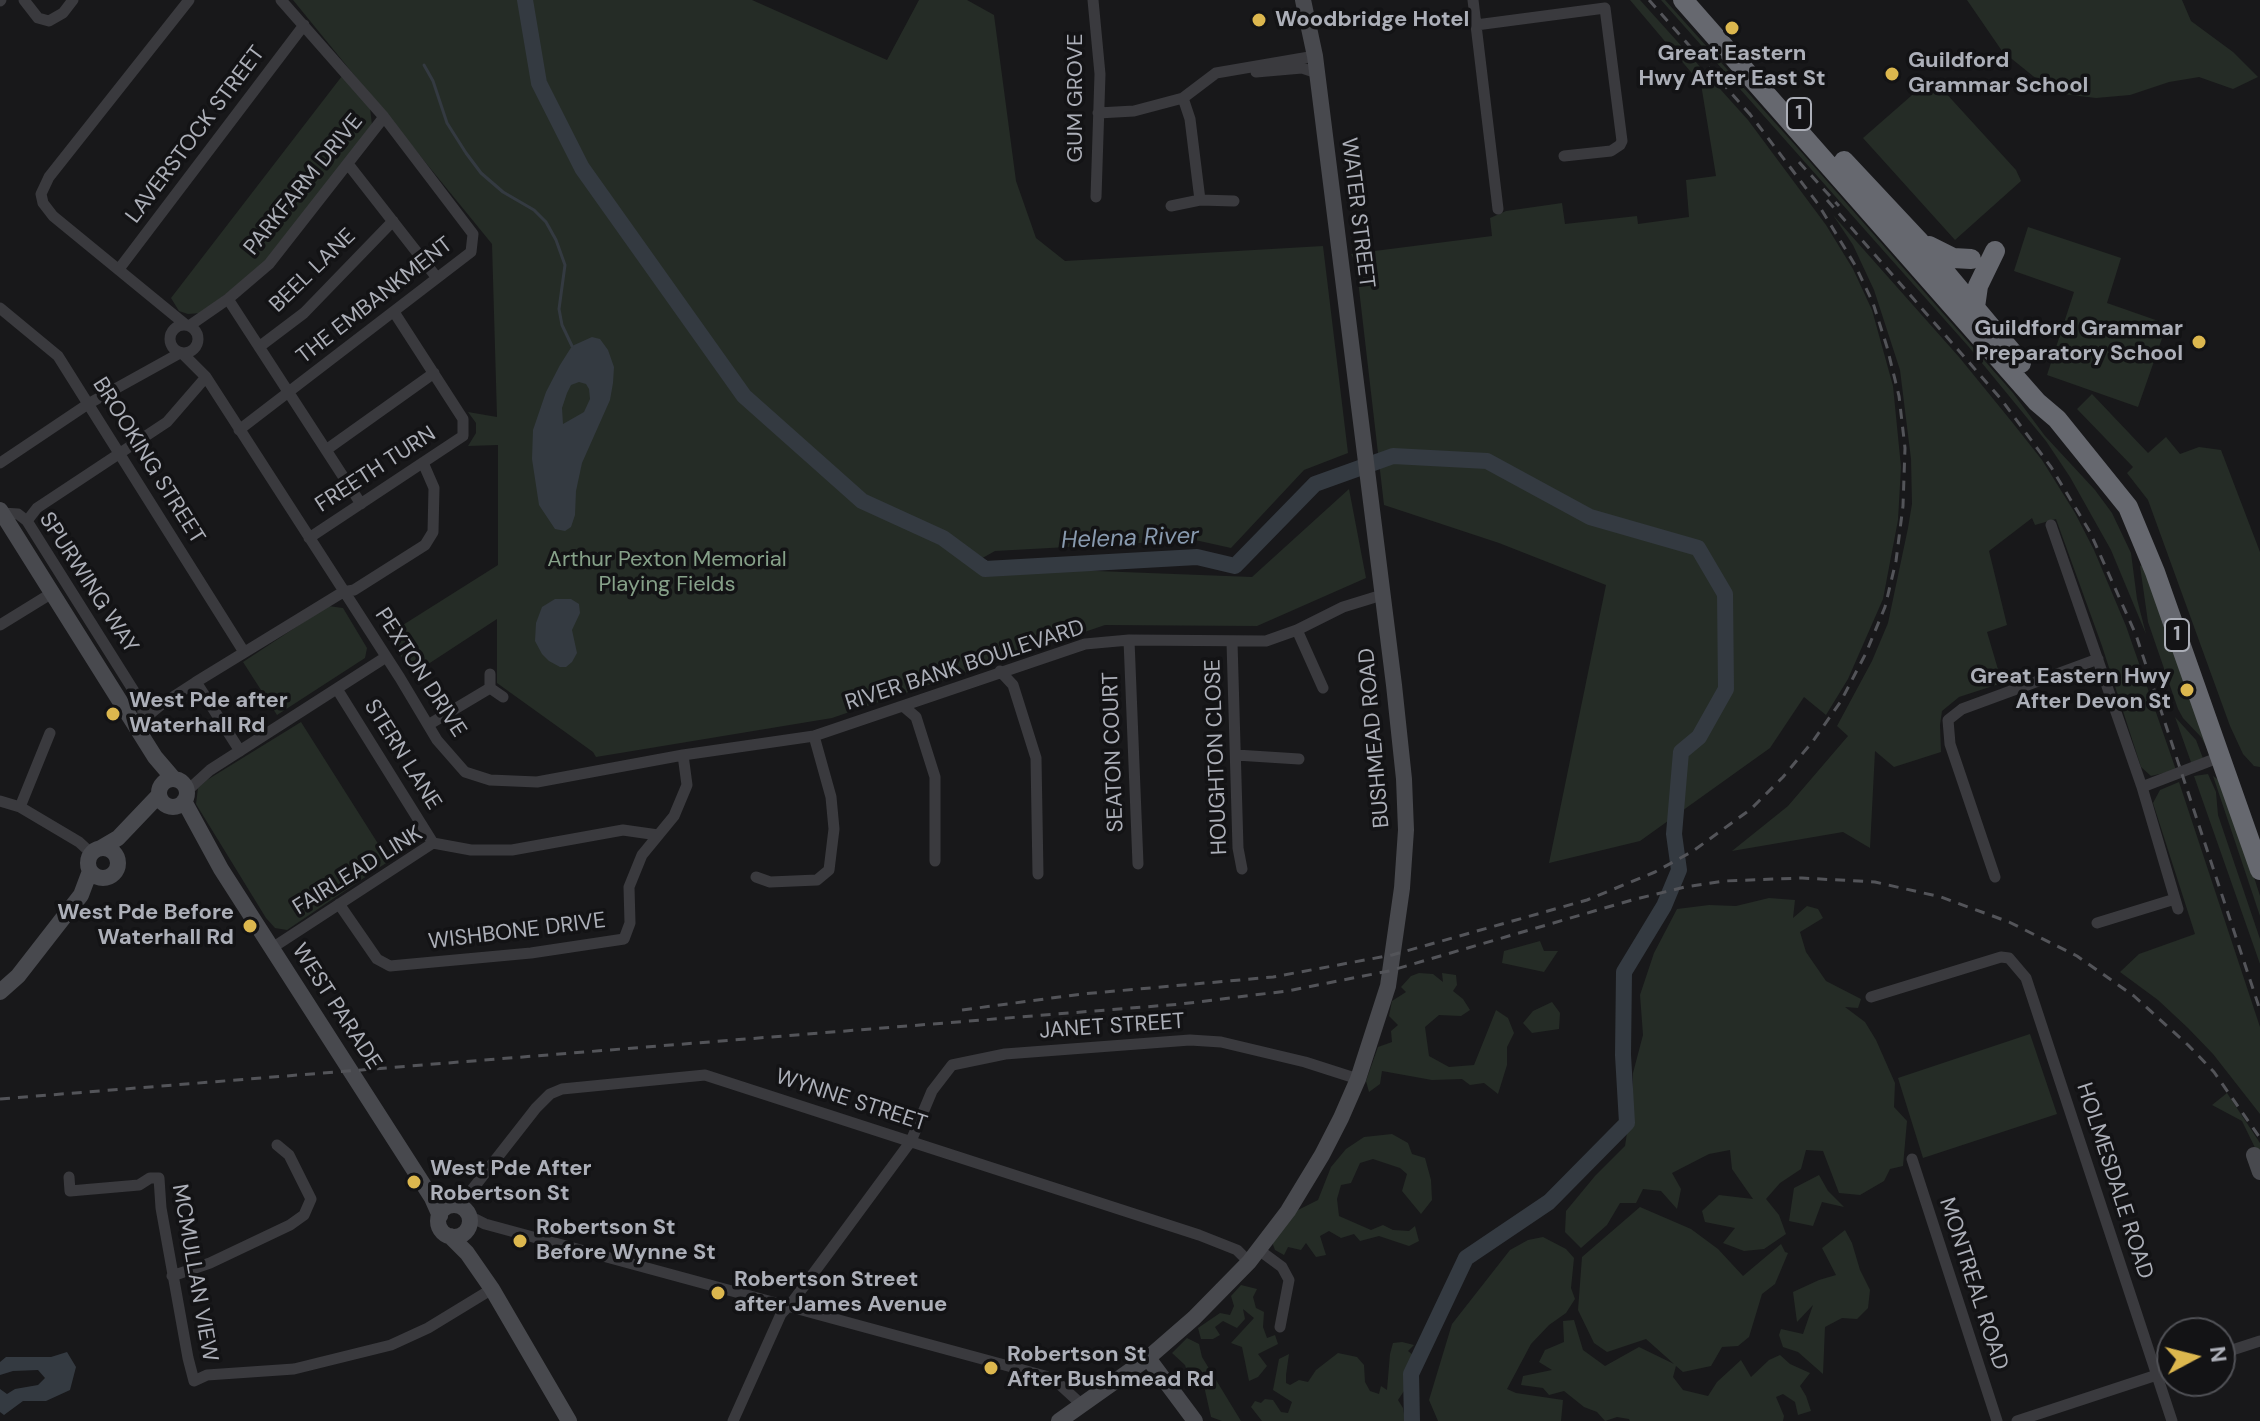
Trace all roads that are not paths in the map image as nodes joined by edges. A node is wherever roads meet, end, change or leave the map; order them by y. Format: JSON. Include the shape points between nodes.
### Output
{"nodes":[{"id":1,"x":24,"y":0,"type":"edge"},
{"id":2,"x":73,"y":0,"type":"edge"},
{"id":3,"x":189,"y":0,"type":"edge"},
{"id":4,"x":281,"y":0,"type":"edge"},
{"id":5,"x":1093,"y":0,"type":"edge"},
{"id":6,"x":1303,"y":0,"type":"edge"},
{"id":7,"x":1312,"y":0,"type":"edge"},
{"id":8,"x":1473,"y":0,"type":"edge"},
{"id":9,"x":1683,"y":0,"type":"edge"},
{"id":10,"x":1697,"y":0,"type":"edge"},
{"id":11,"x":304,"y":25,"type":"junction"},
{"id":12,"x":1476,"y":25,"type":"junction"},
{"id":13,"x":1311,"y":26,"type":"junction"},
{"id":14,"x":1316,"y":65,"type":"junction"},
{"id":15,"x":1183,"y":98,"type":"junction"},
{"id":16,"x":1098,"y":113,"type":"junction"},
{"id":17,"x":384,"y":117,"type":"junction"},
{"id":18,"x":1564,"y":156,"type":"dead end"},
{"id":19,"x":348,"y":164,"type":"junction"},
{"id":20,"x":1096,"y":197,"type":"dead end"},
{"id":21,"x":1200,"y":200,"type":"junction"},
{"id":22,"x":1234,"y":201,"type":"dead end"},
{"id":23,"x":1171,"y":206,"type":"dead end"},
{"id":24,"x":1498,"y":209,"type":"dead end"},
{"id":25,"x":393,"y":221,"type":"junction"},
{"id":26,"x":1918,"y":240,"type":"junction"},
{"id":27,"x":1995,"y":251,"type":"dead end"},
{"id":28,"x":1971,"y":259,"type":"dead end"},
{"id":29,"x":119,"y":269,"type":"junction"},
{"id":30,"x":437,"y":278,"type":"junction"},
{"id":31,"x":154,"y":299,"type":"junction"},
{"id":32,"x":228,"y":299,"type":"junction"},
{"id":33,"x":217,"y":307,"type":"junction"},
{"id":34,"x":1975,"y":307,"type":"junction"},
{"id":35,"x":0,"y":308,"type":"edge"},
{"id":36,"x":394,"y":312,"type":"junction"},
{"id":37,"x":188,"y":326,"type":"junction"},
{"id":38,"x":171,"y":337,"type":"junction"},
{"id":39,"x":197,"y":342,"type":"junction"},
{"id":40,"x":259,"y":347,"type":"junction"},
{"id":41,"x":182,"y":353,"type":"junction"},
{"id":42,"x":154,"y":367,"type":"junction"},
{"id":43,"x":434,"y":373,"type":"junction"},
{"id":44,"x":206,"y":377,"type":"junction"},
{"id":45,"x":290,"y":394,"type":"junction"},
{"id":46,"x":88,"y":404,"type":"junction"},
{"id":47,"x":1359,"y":406,"type":"joint"},
{"id":48,"x":2057,"y":419,"type":"junction"},
{"id":49,"x":239,"y":430,"type":"junction"},
{"id":50,"x":326,"y":450,"type":"junction"},
{"id":51,"x":119,"y":453,"type":"junction"},
{"id":52,"x":0,"y":463,"type":"edge"},
{"id":53,"x":424,"y":465,"type":"junction"},
{"id":54,"x":361,"y":504,"type":"junction"},
{"id":55,"x":9,"y":517,"type":"edge"},
{"id":56,"x":2051,"y":525,"type":"dead end"},
{"id":57,"x":309,"y":538,"type":"junction"},
{"id":58,"x":343,"y":592,"type":"junction"},
{"id":59,"x":48,"y":595,"type":"junction"},
{"id":60,"x":1382,"y":595,"type":"junction"},
{"id":61,"x":0,"y":625,"type":"edge"},
{"id":62,"x":1297,"y":630,"type":"junction"},
{"id":63,"x":1129,"y":640,"type":"junction"},
{"id":64,"x":1232,"y":642,"type":"junction"},
{"id":65,"x":244,"y":652,"type":"junction"},
{"id":66,"x":386,"y":657,"type":"junction"},
{"id":67,"x":2098,"y":659,"type":"junction"},
{"id":68,"x":1000,"y":671,"type":"junction"},
{"id":69,"x":490,"y":674,"type":"dead end"},
{"id":70,"x":196,"y":682,"type":"junction"},
{"id":71,"x":490,"y":688,"type":"junction"},
{"id":72,"x":1323,"y":688,"type":"dead end"},
{"id":73,"x":337,"y":689,"type":"junction"},
{"id":74,"x":503,"y":697,"type":"dead end"},
{"id":75,"x":142,"y":704,"type":"junction"},
{"id":76,"x":162,"y":704,"type":"junction"},
{"id":77,"x":903,"y":706,"type":"junction"},
{"id":78,"x":142,"y":724,"type":"junction"},
{"id":79,"x":428,"y":725,"type":"junction"},
{"id":80,"x":50,"y":733,"type":"dead end"},
{"id":81,"x":814,"y":736,"type":"junction"},
{"id":82,"x":240,"y":751,"type":"junction"},
{"id":83,"x":683,"y":755,"type":"junction"},
{"id":84,"x":1236,"y":755,"type":"junction"},
{"id":85,"x":2220,"y":757,"type":"junction"},
{"id":86,"x":1299,"y":759,"type":"dead end"},
{"id":87,"x":2142,"y":787,"type":"junction"},
{"id":88,"x":173,"y":793,"type":"junction"},
{"id":89,"x":0,"y":801,"type":"edge"},
{"id":90,"x":20,"y":807,"type":"junction"},
{"id":91,"x":658,"y":835,"type":"junction"},
{"id":92,"x":433,"y":843,"type":"junction"},
{"id":93,"x":96,"y":850,"type":"junction"},
{"id":94,"x":118,"y":859,"type":"junction"},
{"id":95,"x":935,"y":861,"type":"dead end"},
{"id":96,"x":1138,"y":864,"type":"dead end"},
{"id":97,"x":1242,"y":869,"type":"dead end"},
{"id":98,"x":2260,"y":870,"type":"edge"},
{"id":99,"x":1038,"y":874,"type":"dead end"},
{"id":100,"x":97,"y":875,"type":"junction"},
{"id":101,"x":756,"y":877,"type":"dead end"},
{"id":102,"x":1995,"y":877,"type":"dead end"},
{"id":103,"x":339,"y":904,"type":"junction"},
{"id":104,"x":2097,"y":923,"type":"dead end"},
{"id":105,"x":272,"y":948,"type":"junction"},
{"id":106,"x":0,"y":992,"type":"edge"},
{"id":107,"x":1871,"y":997,"type":"dead end"},
{"id":108,"x":1358,"y":1079,"type":"junction"},
{"id":109,"x":911,"y":1141,"type":"junction"},
{"id":110,"x":277,"y":1145,"type":"dead end"},
{"id":111,"x":2254,"y":1155,"type":"dead end"},
{"id":112,"x":1912,"y":1159,"type":"dead end"},
{"id":113,"x":2260,"y":1172,"type":"edge"},
{"id":114,"x":69,"y":1177,"type":"dead end"},
{"id":115,"x":461,"y":1219,"type":"junction"},
{"id":116,"x":1254,"y":1256,"type":"junction"},
{"id":117,"x":172,"y":1276,"type":"junction"},
{"id":118,"x":492,"y":1289,"type":"junction"},
{"id":119,"x":788,"y":1306,"type":"junction"},
{"id":120,"x":1280,"y":1327,"type":"dead end"},
{"id":121,"x":2260,"y":1341,"type":"edge"},
{"id":122,"x":2236,"y":1349,"type":"edge"},
{"id":123,"x":1148,"y":1358,"type":"junction"},
{"id":124,"x":2156,"y":1372,"type":"edge"},
{"id":125,"x":2156,"y":1375,"type":"edge"},
{"id":126,"x":2164,"y":1397,"type":"edge"},
{"id":127,"x":1082,"y":1405,"type":"junction"},
{"id":128,"x":569,"y":1421,"type":"edge"},
{"id":129,"x":733,"y":1421,"type":"edge"},
{"id":130,"x":1059,"y":1421,"type":"edge"},
{"id":131,"x":1195,"y":1421,"type":"edge"},
{"id":132,"x":1997,"y":1421,"type":"edge"},
{"id":133,"x":2017,"y":1421,"type":"edge"},
{"id":134,"x":2172,"y":1421,"type":"edge"}],
"edges":[{"from":1,"to":2,"type":"street","via":[[38,18],[49,21]]},
{"from":3,"to":29,"type":"street","via":[[41,194],[47,210]]},
{"from":4,"to":11,"type":"street","name":"THE EMBANKMENT"},
{"from":5,"to":16,"type":"street","name":"GUM GROVE","via":[[1100,61]]},
{"from":6,"to":13,"type":"street","name":"WATER STREET"},
{"from":7,"to":13,"type":"street","name":"WATER STREET"},
{"from":8,"to":12,"type":"street"},
{"from":9,"to":48,"type":"highway","number":"1"},
{"from":10,"to":26,"type":"highway","number":"1"},
{"from":11,"to":17,"type":"street","name":"THE EMBANKMENT"},
{"from":11,"to":29,"type":"street","name":"LAVERSTOCK STREET"},
{"from":12,"to":18,"type":"street","via":[[1605,8],[1620,145],[1611,151]]},
{"from":12,"to":24,"type":"street"},
{"from":13,"to":14,"type":"street","name":"WATER STREET"},
{"from":14,"to":15,"type":"street","via":[[1252,65],[1216,73]]},
{"from":14,"to":47,"type":"street","name":"WATER STREET"},
{"from":15,"to":16,"type":"street","via":[[1134,111]]},
{"from":15,"to":21,"type":"street"},
{"from":16,"to":20,"type":"street","name":"GUM GROVE"},
{"from":17,"to":19,"type":"street","name":"PARKFARM DRIVE"},
{"from":17,"to":30,"type":"street","name":"THE EMBANKMENT","via":[[473,234],[471,252]]},
{"from":19,"to":25,"type":"street"},
{"from":19,"to":32,"type":"street","name":"PARKFARM DRIVE","via":[[269,264]]},
{"from":21,"to":22,"type":"street"},
{"from":21,"to":23,"type":"street"},
{"from":25,"to":30,"type":"street"},
{"from":25,"to":40,"type":"street","name":"BEEL LANE","via":[[304,313]]},
{"from":26,"to":28,"type":"highway","via":[[1953,258]]},
{"from":26,"to":34,"type":"highway","number":"1"},
{"from":27,"to":34,"type":"highway","via":[[1978,286]]},
{"from":29,"to":31,"type":"street"},
{"from":30,"to":36,"type":"street","name":"THE EMBANKMENT"},
{"from":31,"to":37,"type":"street"},
{"from":31,"to":38,"type":"street"},
{"from":32,"to":33,"type":"street","name":"PARKFARM DRIVE"},
{"from":32,"to":40,"type":"street"},
{"from":33,"to":37,"type":"street","name":"PARKFARM DRIVE"},
{"from":33,"to":39,"type":"street","name":"PARKFARM DRIVE"},
{"from":34,"to":48,"type":"highway","number":"1","via":[[2046,393]]},
{"from":35,"to":46,"type":"street","name":"BROOKING STREET","via":[[58,356]]},
{"from":36,"to":43,"type":"street","name":"FREETH TURN"},
{"from":36,"to":45,"type":"street","name":"THE EMBANKMENT"},
{"from":37,"to":38,"type":"street","name":"PARKFARM DRIVE","via":[[176,327]]},
{"from":37,"to":39,"type":"street"},
{"from":38,"to":41,"type":"street","via":[[174,350]]},
{"from":38,"to":42,"type":"street","name":"PARKFARM DRIVE"},
{"from":39,"to":41,"type":"street","name":"PARKFARM DRIVE"},
{"from":39,"to":44,"type":"street","name":"PEXTON DRIVE"},
{"from":40,"to":45,"type":"street"},
{"from":41,"to":42,"type":"street","name":"PARKFARM DRIVE"},
{"from":41,"to":44,"type":"street","name":"PEXTON DRIVE"},
{"from":42,"to":46,"type":"street","name":"PARKFARM DRIVE"},
{"from":43,"to":50,"type":"street"},
{"from":43,"to":53,"type":"street","name":"FREETH TURN","via":[[463,419],[463,436]]},
{"from":44,"to":49,"type":"street","name":"PEXTON DRIVE"},
{"from":44,"to":51,"type":"street","via":[[167,422]]},
{"from":45,"to":49,"type":"street","name":"THE EMBANKMENT"},
{"from":45,"to":50,"type":"street"},
{"from":46,"to":51,"type":"street","name":"BROOKING STREET"},
{"from":46,"to":52,"type":"street","name":"PARKFARM DRIVE"},
{"from":47,"to":60,"type":"street","name":"BUSHMEAD ROAD"},
{"from":48,"to":85,"type":"highway","number":"1","via":[[2117,492],[2138,528]]},
{"from":49,"to":57,"type":"street","name":"PEXTON DRIVE"},
{"from":50,"to":54,"type":"street"},
{"from":51,"to":55,"type":"street","via":[[37,508]]},
{"from":51,"to":65,"type":"street","name":"BROOKING STREET"},
{"from":53,"to":54,"type":"street","name":"FREETH TURN"},
{"from":53,"to":58,"type":"street","via":[[434,488],[431,539]]},
{"from":54,"to":57,"type":"street","name":"FREETH TURN"},
{"from":55,"to":59,"type":"street","name":"WEST PARADE"},
{"from":55,"to":75,"type":"street","name":"SPURWING WAY"},
{"from":56,"to":67,"type":"street"},
{"from":57,"to":58,"type":"street","name":"PEXTON DRIVE"},
{"from":58,"to":65,"type":"street"},
{"from":58,"to":66,"type":"street","name":"PEXTON DRIVE"},
{"from":59,"to":61,"type":"street"},
{"from":59,"to":78,"type":"street","name":"WEST PARADE"},
{"from":59,"to":88,"type":"street","name":"WEST PARADE"},
{"from":60,"to":62,"type":"street","name":"RIVER BANK BOULEVARD"},
{"from":60,"to":108,"type":"street","name":"BUSHMEAD ROAD","via":[[1406,830],[1388,986]]},
{"from":62,"to":64,"type":"street","name":"RIVER BANK BOULEVARD","via":[[1266,641]]},
{"from":62,"to":72,"type":"street"},
{"from":63,"to":64,"type":"street","name":"RIVER BANK BOULEVARD"},
{"from":63,"to":68,"type":"street","name":"RIVER BANK BOULEVARD","via":[[1085,644]]},
{"from":63,"to":96,"type":"street","name":"SEATON COURT"},
{"from":64,"to":84,"type":"street","name":"HOUGHTON CLOSE"},
{"from":65,"to":70,"type":"street"},
{"from":66,"to":73,"type":"street"},
{"from":66,"to":79,"type":"street","name":"PEXTON DRIVE"},
{"from":67,"to":87,"type":"street"},
{"from":67,"to":102,"type":"street","via":[[1962,709],[1948,720],[1950,744]]},
{"from":68,"to":77,"type":"street","name":"RIVER BANK BOULEVARD"},
{"from":68,"to":99,"type":"street","via":[[1013,685],[1036,758]]},
{"from":69,"to":71,"type":"street"},
{"from":70,"to":76,"type":"street"},
{"from":70,"to":82,"type":"street"},
{"from":71,"to":74,"type":"street"},
{"from":71,"to":79,"type":"street"},
{"from":73,"to":82,"type":"street"},
{"from":73,"to":92,"type":"street","name":"STERN LANE"},
{"from":75,"to":76,"type":"street"},
{"from":75,"to":78,"type":"street","name":"SPURWING WAY"},
{"from":76,"to":78,"type":"street"},
{"from":77,"to":81,"type":"street","name":"RIVER BANK BOULEVARD"},
{"from":77,"to":95,"type":"street","via":[[916,717],[935,777]]},
{"from":78,"to":88,"type":"street","name":"WEST PARADE"},
{"from":79,"to":83,"type":"street","name":"PEXTON DRIVE","via":[[465,772],[490,780],[537,782]]},
{"from":80,"to":90,"type":"street"},
{"from":81,"to":83,"type":"street","name":"PEXTON DRIVE"},
{"from":81,"to":101,"type":"street","via":[[831,797],[829,870],[817,880],[770,882]]},
{"from":82,"to":88,"type":"street"},
{"from":83,"to":91,"type":"street","name":"WISHBONE DRIVE","via":[[687,785],[674,816]]},
{"from":84,"to":86,"type":"street"},
{"from":84,"to":97,"type":"street","name":"HOUGHTON CLOSE"},
{"from":85,"to":87,"type":"street"},
{"from":85,"to":98,"type":"highway","number":"1"},
{"from":87,"to":104,"type":"street","via":[[2177,904]]},
{"from":88,"to":93,"type":"street"},
{"from":88,"to":94,"type":"street","via":[[136,826]]},
{"from":88,"to":105,"type":"street","name":"WEST PARADE"},
{"from":89,"to":90,"type":"street"},
{"from":90,"to":93,"type":"street"},
{"from":91,"to":92,"type":"street","name":"FAIRLEAD LINK","via":[[623,830],[512,850]]},
{"from":91,"to":103,"type":"street","name":"WISHBONE DRIVE","via":[[642,855],[629,887],[630,923],[624,939],[390,966],[377,959]]},
{"from":92,"to":103,"type":"street","name":"FAIRLEAD LINK"},
{"from":93,"to":94,"type":"street","via":[[114,852]]},
{"from":93,"to":100,"type":"street","via":[[88,862]]},
{"from":94,"to":100,"type":"street","via":[[115,873]]},
{"from":100,"to":106,"type":"street"},
{"from":103,"to":105,"type":"street","name":"FAIRLEAD LINK"},
{"from":105,"to":115,"type":"street","name":"WEST PARADE","via":[[432,1198]]},
{"from":107,"to":124,"type":"street","name":"HOLMESDALE ROAD","via":[[2001,957],[2009,958],[2026,978]]},
{"from":108,"to":109,"type":"street","name":"JANET STREET","via":[[1221,1042],[1005,1054],[952,1065],[932,1091]]},
{"from":108,"to":116,"type":"street","name":"BUSHMEAD ROAD","via":[[1316,1165]]},
{"from":109,"to":115,"type":"street","name":"WYNNE STREET","via":[[705,1075],[562,1089],[536,1108],[471,1191]]},
{"from":109,"to":116,"type":"street","name":"WYNNE STREET"},
{"from":109,"to":119,"type":"street","name":"JANET STREET"},
{"from":110,"to":117,"type":"street","via":[[289,1155],[311,1199],[304,1215],[210,1263]]},
{"from":111,"to":113,"type":"street"},
{"from":112,"to":132,"type":"street","name":"MONTREAL ROAD"},
{"from":114,"to":117,"type":"street","name":"MCMULLAN VIEW","via":[[70,1191],[139,1185],[159,1178]]},
{"from":115,"to":118,"type":"street","name":"WEST PARADE","via":[[467,1253]]},
{"from":115,"to":119,"type":"street"},
{"from":116,"to":120,"type":"street","name":"WYNNE STREET","via":[[1282,1267],[1289,1280]]},
{"from":116,"to":123,"type":"street","name":"BUSHMEAD ROAD"},
{"from":117,"to":118,"type":"street","name":"MCMULLAN VIEW","via":[[194,1381],[207,1375],[294,1369],[391,1345]]},
{"from":118,"to":128,"type":"street","name":"WEST PARADE"},
{"from":119,"to":127,"type":"street","via":[[1045,1376]]},
{"from":119,"to":129,"type":"street","name":"JANET STREET"},
{"from":121,"to":122,"type":"street"},
{"from":123,"to":127,"type":"street","name":"BUSHMEAD ROAD"},
{"from":123,"to":131,"type":"street"},
{"from":125,"to":133,"type":"street"},
{"from":126,"to":134,"type":"street","name":"HOLMESDALE ROAD"},
{"from":127,"to":130,"type":"street","name":"BUSHMEAD ROAD"}]}
